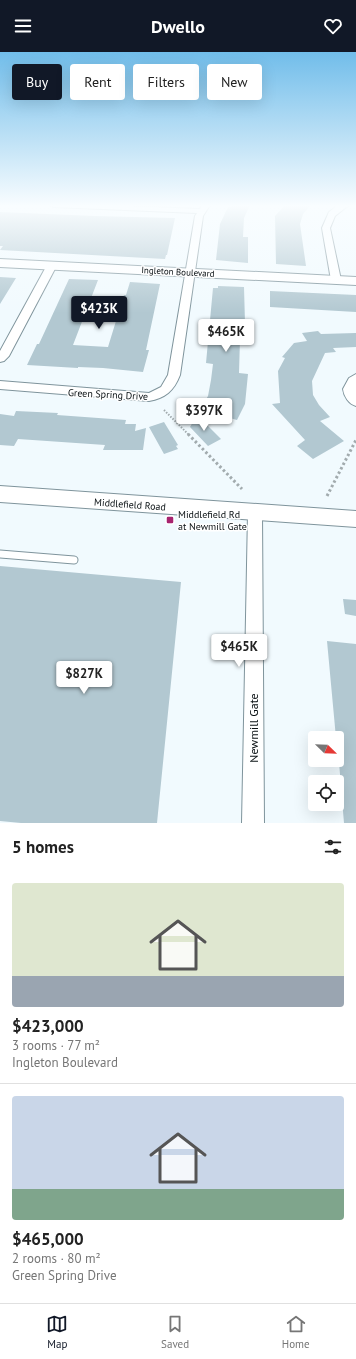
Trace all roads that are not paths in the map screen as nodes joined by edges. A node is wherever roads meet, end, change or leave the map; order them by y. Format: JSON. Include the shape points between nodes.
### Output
{"nodes":[{"id":1,"x":196,"y":241,"type":"edge"},
{"id":2,"x":328,"y":241,"type":"edge"},
{"id":3,"x":0,"y":263,"type":"edge"},
{"id":4,"x":52,"y":265,"type":"junction"},
{"id":5,"x":190,"y":272,"type":"junction"},
{"id":6,"x":336,"y":280,"type":"junction"},
{"id":7,"x":356,"y":281,"type":"edge"},
{"id":8,"x":0,"y":359,"type":"edge"},
{"id":9,"x":356,"y":378,"type":"edge"},
{"id":10,"x":0,"y":385,"type":"edge"},
{"id":11,"x":356,"y":402,"type":"edge"},
{"id":12,"x":0,"y":494,"type":"edge"},
{"id":13,"x":255,"y":513,"type":"junction"},
{"id":14,"x":356,"y":520,"type":"edge"},
{"id":15,"x":0,"y":554,"type":"edge"},
{"id":16,"x":74,"y":560,"type":"dead end"},
{"id":17,"x":253,"y":823,"type":"edge"}],
"edges":[{"from":1,"to":5,"type":"street","name":"Green Spring Drive"},
{"from":2,"to":6,"type":"street"},
{"from":3,"to":4,"type":"street","name":"Ingleton Boulevard"},
{"from":4,"to":5,"type":"street","name":"Ingleton Boulevard"},
{"from":4,"to":8,"type":"street"},
{"from":5,"to":6,"type":"street","name":"Ingleton Boulevard"},
{"from":5,"to":10,"type":"street","name":"Green Spring Drive","via":[[172,383],[158,396],[142,397]]},
{"from":6,"to":7,"type":"street","name":"Ingleton Boulevard"},
{"from":9,"to":11,"type":"street","via":[[350,382],[348,389]]},
{"from":12,"to":13,"type":"street","name":"Middlefield Road"},
{"from":13,"to":14,"type":"street","name":"Middlefield Road"},
{"from":13,"to":17,"type":"street","name":"Newmill Gate"},
{"from":15,"to":16,"type":"lane"}]}
